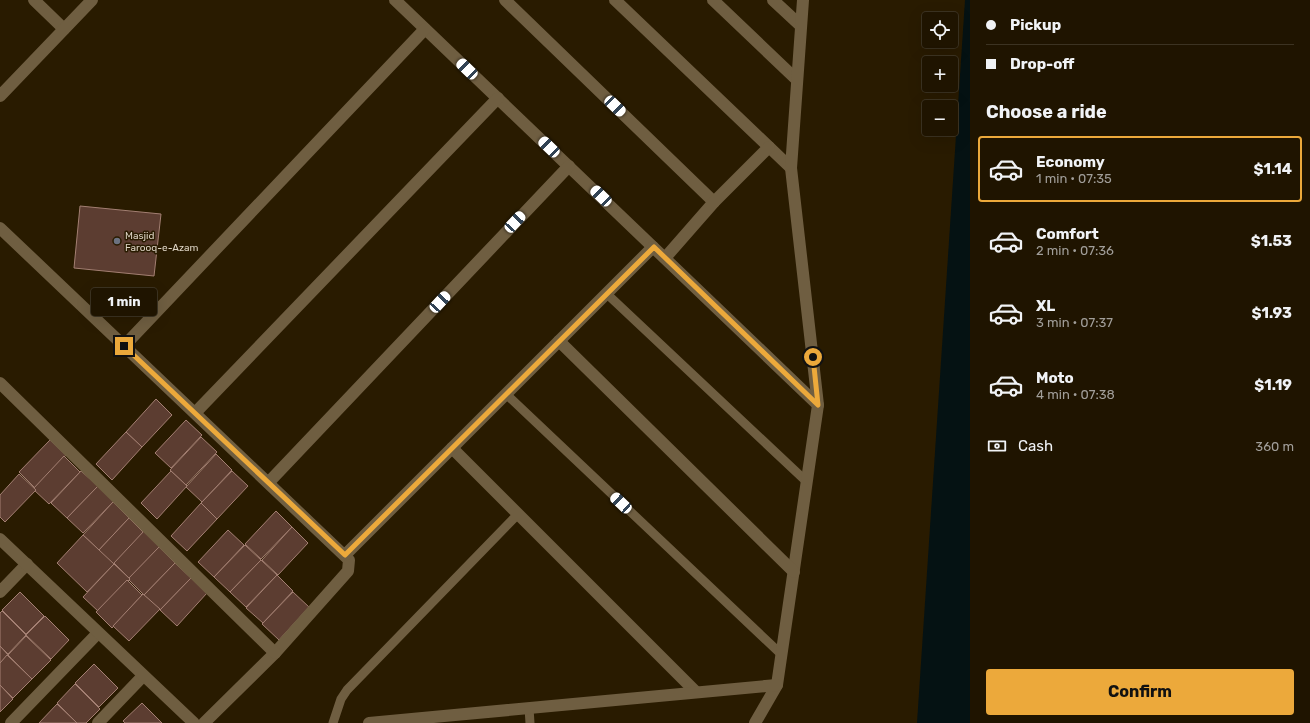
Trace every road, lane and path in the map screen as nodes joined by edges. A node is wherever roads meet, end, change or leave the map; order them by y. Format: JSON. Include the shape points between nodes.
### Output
{"nodes":[{"id":1,"x":34,"y":0,"type":"edge"},
{"id":2,"x":92,"y":0,"type":"edge"},
{"id":3,"x":395,"y":0,"type":"edge"},
{"id":4,"x":505,"y":0,"type":"edge"},
{"id":5,"x":615,"y":0,"type":"edge"},
{"id":6,"x":713,"y":0,"type":"edge"},
{"id":7,"x":773,"y":0,"type":"edge"},
{"id":8,"x":803,"y":0,"type":"edge"},
{"id":9,"x":801,"y":26,"type":"junction"},
{"id":10,"x":64,"y":29,"type":"junction"},
{"id":11,"x":425,"y":29,"type":"junction"},
{"id":12,"x":797,"y":80,"type":"junction"},
{"id":13,"x":0,"y":96,"type":"edge"},
{"id":14,"x":498,"y":98,"type":"junction"},
{"id":15,"x":769,"y":147,"type":"junction"},
{"id":16,"x":569,"y":166,"type":"junction"},
{"id":17,"x":791,"y":168,"type":"junction"},
{"id":18,"x":714,"y":202,"type":"junction"},
{"id":19,"x":0,"y":228,"type":"edge"},
{"id":20,"x":654,"y":247,"type":"junction"},
{"id":21,"x":665,"y":258,"type":"junction"},
{"id":22,"x":607,"y":294,"type":"junction"},
{"id":23,"x":560,"y":341,"type":"junction"},
{"id":24,"x":124,"y":346,"type":"junction"},
{"id":25,"x":0,"y":383,"type":"edge"},
{"id":26,"x":506,"y":394,"type":"junction"},
{"id":27,"x":818,"y":405,"type":"junction"},
{"id":28,"x":196,"y":413,"type":"junction"},
{"id":29,"x":452,"y":448,"type":"junction"},
{"id":30,"x":269,"y":482,"type":"junction"},
{"id":31,"x":807,"y":482,"type":"junction"},
{"id":32,"x":518,"y":514,"type":"junction"},
{"id":33,"x":0,"y":539,"type":"edge"},
{"id":34,"x":345,"y":555,"type":"junction"},
{"id":35,"x":27,"y":564,"type":"junction"},
{"id":36,"x":794,"y":572,"type":"junction"},
{"id":37,"x":0,"y":592,"type":"edge"},
{"id":38,"x":98,"y":633,"type":"junction"},
{"id":39,"x":275,"y":653,"type":"junction"},
{"id":40,"x":782,"y":655,"type":"junction"},
{"id":41,"x":143,"y":676,"type":"junction"},
{"id":42,"x":777,"y":685,"type":"junction"},
{"id":43,"x":696,"y":692,"type":"junction"},
{"id":44,"x":529,"y":708,"type":"junction"},
{"id":45,"x":457,"y":719,"type":"edge"},
{"id":46,"x":759,"y":719,"type":"edge"},
{"id":47,"x":386,"y":722,"type":"edge"},
{"id":48,"x":11,"y":723,"type":"edge"},
{"id":49,"x":98,"y":723,"type":"edge"},
{"id":50,"x":194,"y":723,"type":"edge"},
{"id":51,"x":204,"y":723,"type":"edge"},
{"id":52,"x":333,"y":723,"type":"edge"},
{"id":53,"x":369,"y":723,"type":"edge"},
{"id":54,"x":530,"y":723,"type":"edge"}],
"edges":[{"from":1,"to":10,"type":"street"},
{"from":2,"to":10,"type":"street"},
{"from":3,"to":11,"type":"street"},
{"from":4,"to":18,"type":"street"},
{"from":5,"to":15,"type":"street"},
{"from":6,"to":12,"type":"street"},
{"from":7,"to":9,"type":"street"},
{"from":8,"to":9,"type":"street"},
{"from":9,"to":12,"type":"street"},
{"from":10,"to":13,"type":"street"},
{"from":11,"to":14,"type":"street"},
{"from":11,"to":24,"type":"street"},
{"from":12,"to":17,"type":"street"},
{"from":14,"to":16,"type":"street"},
{"from":14,"to":28,"type":"street"},
{"from":15,"to":17,"type":"street"},
{"from":15,"to":18,"type":"street"},
{"from":16,"to":20,"type":"street"},
{"from":16,"to":30,"type":"street"},
{"from":17,"to":27,"type":"street"},
{"from":18,"to":21,"type":"street"},
{"from":19,"to":24,"type":"street"},
{"from":20,"to":21,"type":"street"},
{"from":20,"to":22,"type":"street"},
{"from":21,"to":27,"type":"street"},
{"from":22,"to":23,"type":"street"},
{"from":22,"to":31,"type":"lane"},
{"from":23,"to":26,"type":"street"},
{"from":23,"to":36,"type":"street"},
{"from":24,"to":28,"type":"street"},
{"from":25,"to":39,"type":"street"},
{"from":26,"to":29,"type":"street"},
{"from":26,"to":40,"type":"lane"},
{"from":27,"to":31,"type":"street"},
{"from":28,"to":30,"type":"street"},
{"from":29,"to":32,"type":"street"},
{"from":29,"to":34,"type":"street"},
{"from":30,"to":34,"type":"street"},
{"from":31,"to":36,"type":"street"},
{"from":32,"to":43,"type":"street"},
{"from":32,"to":52,"type":"lane","via":[[348,690],[341,699]]},
{"from":33,"to":35,"type":"street"},
{"from":34,"to":39,"type":"street","via":[[348,560],[348,571]]},
{"from":35,"to":37,"type":"street"},
{"from":35,"to":38,"type":"street"},
{"from":36,"to":40,"type":"street"},
{"from":38,"to":41,"type":"street"},
{"from":38,"to":48,"type":"street"},
{"from":39,"to":51,"type":"street"},
{"from":40,"to":42,"type":"street"},
{"from":41,"to":49,"type":"street"},
{"from":41,"to":50,"type":"street"},
{"from":42,"to":43,"type":"street"},
{"from":42,"to":46,"type":"street"},
{"from":43,"to":44,"type":"street"},
{"from":44,"to":45,"type":"street"},
{"from":44,"to":54,"type":"lane"},
{"from":45,"to":47,"type":"street"},
{"from":47,"to":53,"type":"street"}]}
